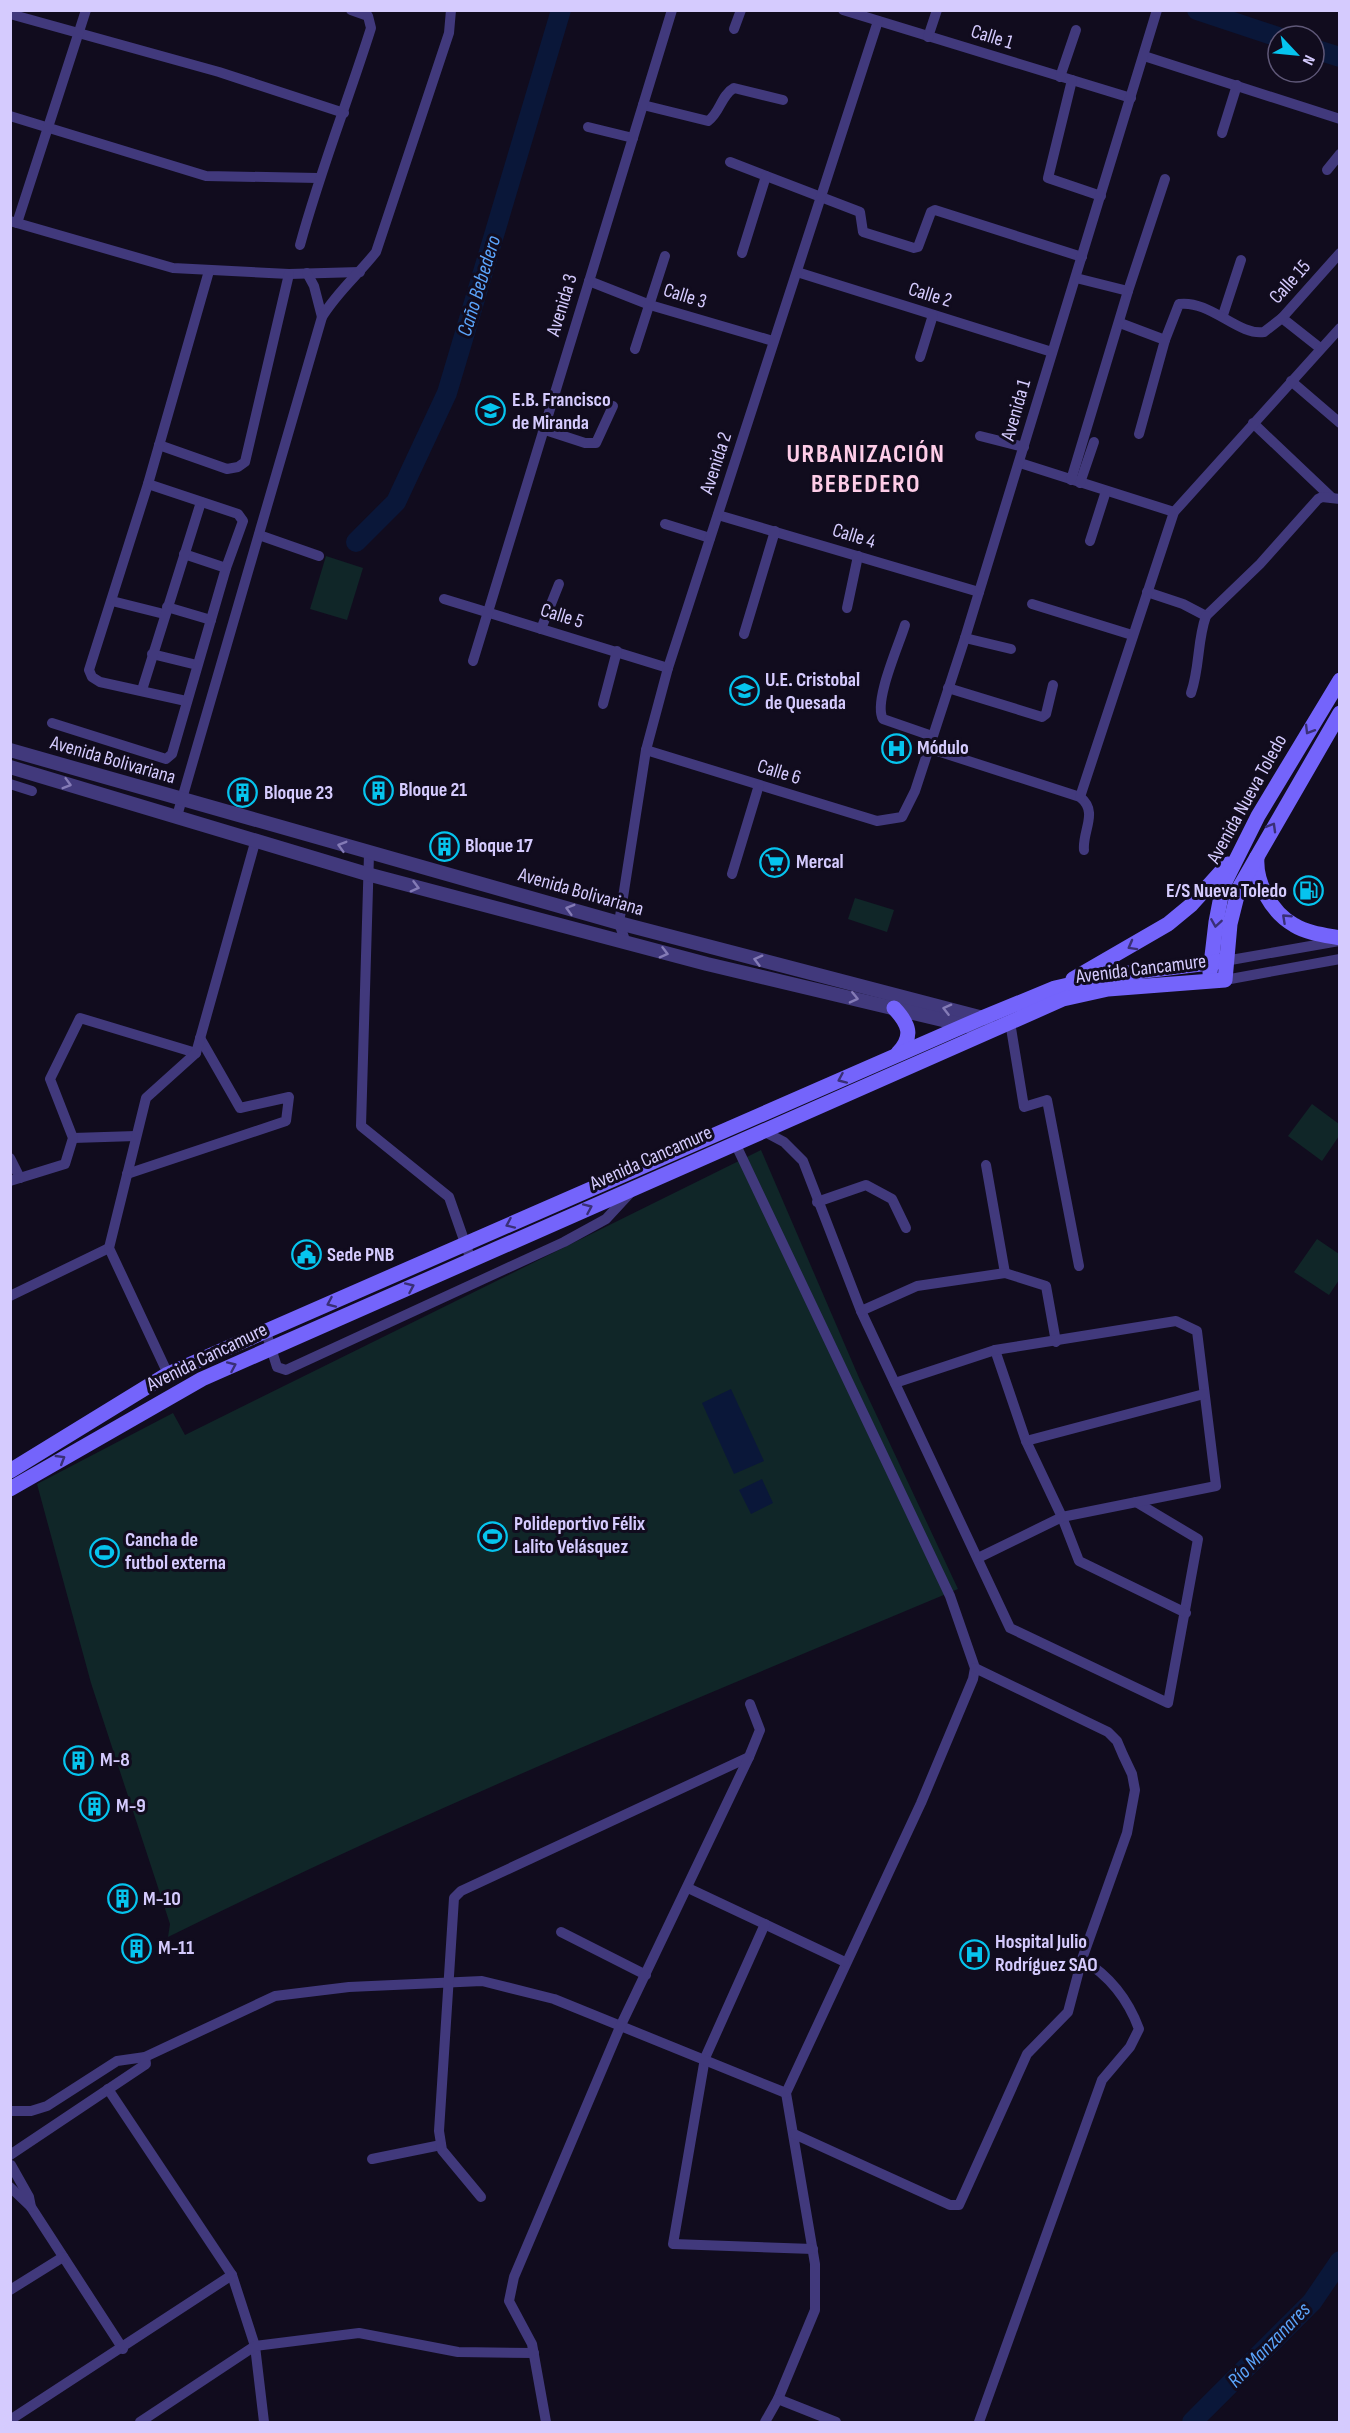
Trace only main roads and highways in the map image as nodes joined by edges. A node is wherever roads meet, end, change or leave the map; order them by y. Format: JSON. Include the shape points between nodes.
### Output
{"nodes":[{"id":1,"x":1340,"y":680,"type":"edge"},
{"id":2,"x":1340,"y":713,"type":"edge"},
{"id":3,"x":1239,"y":853,"type":"junction"},
{"id":4,"x":1257,"y":853,"type":"junction"},
{"id":5,"x":1340,"y":939,"type":"edge"},
{"id":6,"x":1218,"y":962,"type":"junction"},
{"id":7,"x":1209,"y":981,"type":"junction"},
{"id":8,"x":1225,"y":981,"type":"joint"},
{"id":9,"x":1055,"y":988,"type":"junction"},
{"id":10,"x":894,"y":1008,"type":"road end"},
{"id":11,"x":986,"y":1024,"type":"junction"},
{"id":12,"x":896,"y":1055,"type":"junction"},
{"id":13,"x":10,"y":1471,"type":"edge"},
{"id":14,"x":10,"y":1489,"type":"edge"}],
"edges":[{"from":1,"to":3,"type":"main road","name":"Avenida Nueva Toledo","one_way":true},
{"from":4,"to":2,"type":"main road","name":"Avenida Nueva Toledo","one_way":true},
{"from":3,"to":6,"type":"main road","name":"Avenida Nueva Toledo","one_way":true,"via":[[1223,886]]},
{"from":3,"to":9,"type":"main road","one_way":true,"via":[[1168,924]]},
{"from":5,"to":4,"type":"main road","one_way":true,"via":[[1312,933],[1283,916],[1263,890],[1256,870]]},
{"from":4,"to":6,"type":"main road","name":"Avenida Nueva Toledo","via":[[1239,888]]},
{"from":6,"to":7,"type":"main road","name":"Avenida Nueva Toledo"},
{"from":6,"to":8,"type":"main road","name":"Avenida Nueva Toledo"},
{"from":6,"to":9,"type":"main road","name":"Avenida Cancamure","via":[[1112,975]]},
{"from":7,"to":8,"type":"main road","name":"Avenida Cancamure"},
{"from":7,"to":11,"type":"main road","name":"Avenida Cancamure","via":[[1108,989],[1063,999],[1007,1023]]},
{"from":9,"to":11,"type":"main road","name":"Avenida Cancamure"},
{"from":10,"to":12,"type":"main road","via":[[909,1030],[908,1039]]},
{"from":11,"to":12,"type":"main road","name":"Avenida Cancamure","via":[[965,1025]]},
{"from":14,"to":11,"type":"main road","name":"Avenida Cancamure","one_way":true,"via":[[202,1379],[763,1131]]},
{"from":12,"to":13,"type":"main road","name":"Avenida Cancamure","one_way":true,"via":[[168,1374]]}]}
